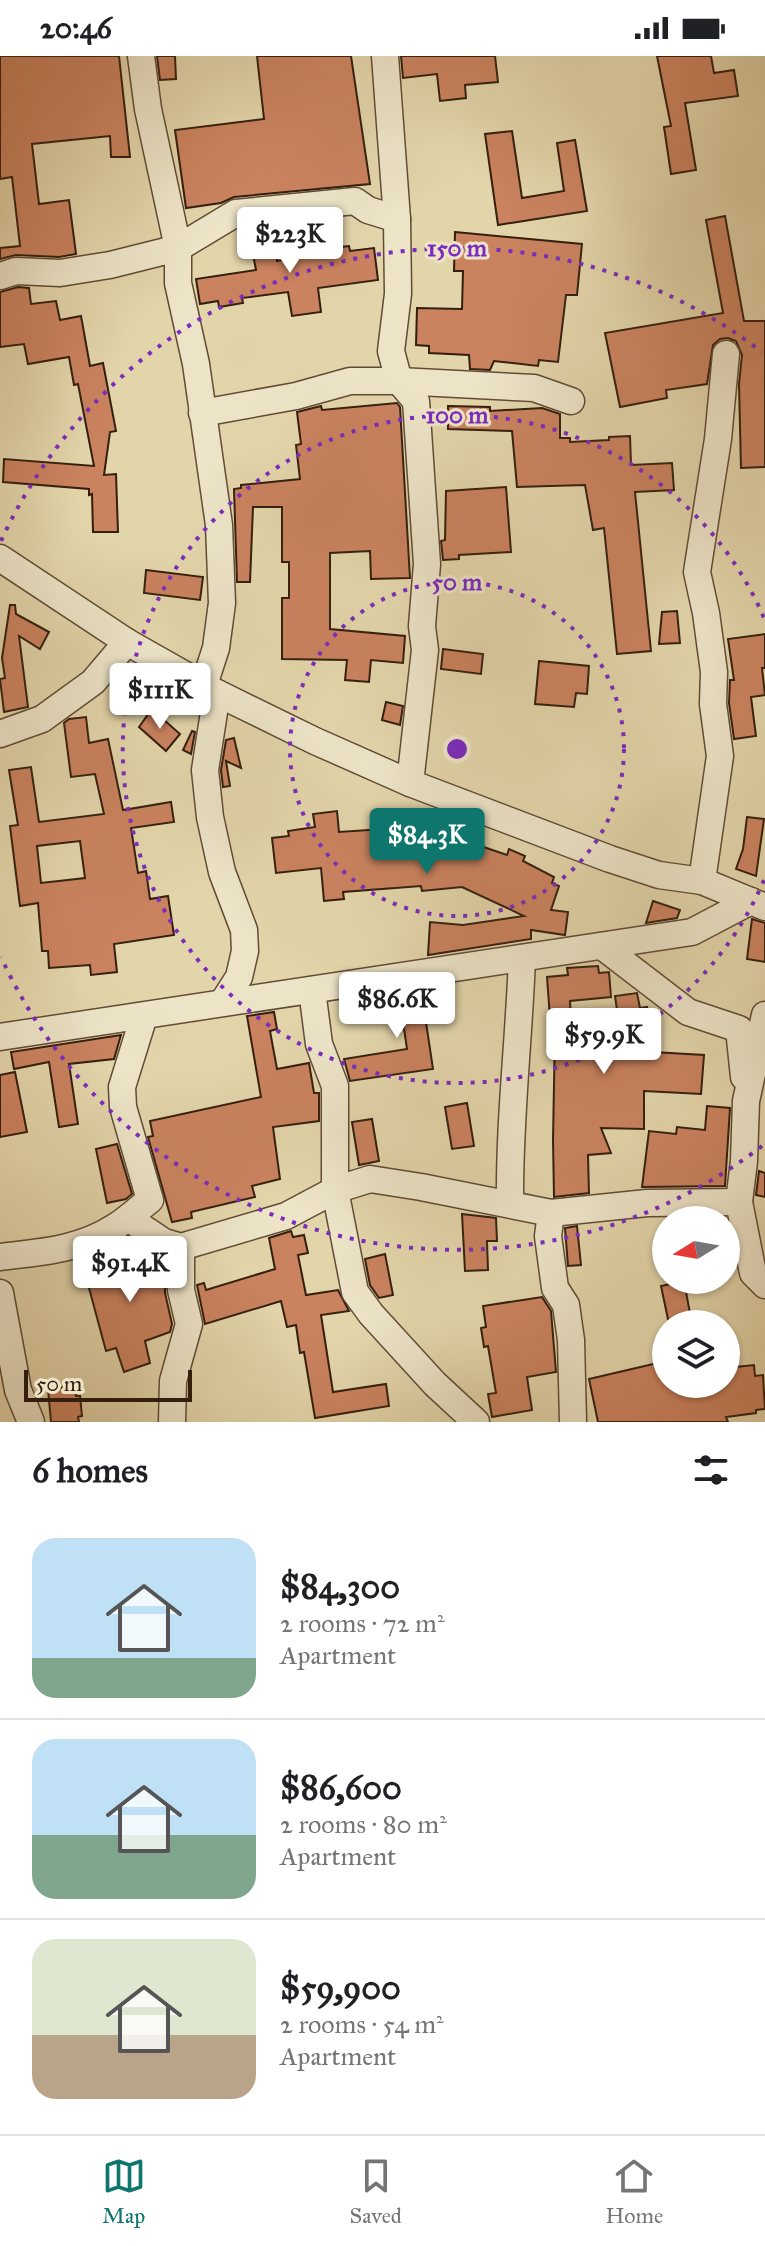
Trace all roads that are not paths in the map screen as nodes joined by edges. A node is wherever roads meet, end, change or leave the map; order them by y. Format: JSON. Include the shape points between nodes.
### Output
{"nodes":[{"id":1,"x":141,"y":56,"type":"edge"},
{"id":2,"x":385,"y":56,"type":"edge"},
{"id":3,"x":397,"y":219,"type":"junction"},
{"id":4,"x":178,"y":248,"type":"junction"},
{"id":5,"x":0,"y":276,"type":"edge"},
{"id":6,"x":726,"y":354,"type":"dead end"},
{"id":7,"x":399,"y":381,"type":"junction"},
{"id":8,"x":571,"y":401,"type":"dead end"},
{"id":9,"x":202,"y":413,"type":"junction"},
{"id":10,"x":0,"y":558,"type":"edge"},
{"id":11,"x":127,"y":642,"type":"junction"},
{"id":12,"x":210,"y":689,"type":"junction"},
{"id":13,"x":0,"y":734,"type":"edge"},
{"id":14,"x":410,"y":783,"type":"junction"},
{"id":15,"x":702,"y":881,"type":"junction"},
{"id":16,"x":758,"y":904,"type":"edge"},
{"id":17,"x":602,"y":946,"type":"junction"},
{"id":18,"x":522,"y":958,"type":"junction"},
{"id":19,"x":312,"y":990,"type":"junction"},
{"id":20,"x":223,"y":1002,"type":"junction"},
{"id":21,"x":765,"y":1015,"type":"edge"},
{"id":22,"x":144,"y":1016,"type":"junction"},
{"id":23,"x":0,"y":1037,"type":"edge"},
{"id":24,"x":746,"y":1101,"type":"junction"},
{"id":25,"x":335,"y":1190,"type":"junction"},
{"id":26,"x":739,"y":1202,"type":"junction"},
{"id":27,"x":510,"y":1204,"type":"junction"},
{"id":28,"x":551,"y":1213,"type":"junction"},
{"id":29,"x":128,"y":1218,"type":"junction"},
{"id":30,"x":181,"y":1247,"type":"junction"},
{"id":31,"x":0,"y":1257,"type":"edge"},
{"id":32,"x":765,"y":1285,"type":"edge"},
{"id":33,"x":0,"y":1293,"type":"edge"},
{"id":34,"x":31,"y":1422,"type":"edge"},
{"id":35,"x":172,"y":1422,"type":"edge"},
{"id":36,"x":476,"y":1422,"type":"edge"},
{"id":37,"x":573,"y":1422,"type":"edge"}],
"edges":[{"from":1,"to":4,"type":"street"},
{"from":2,"to":3,"type":"street"},
{"from":3,"to":4,"type":"street","via":[[355,201],[236,213]]},
{"from":3,"to":7,"type":"street","via":[[398,294],[391,351]]},
{"from":4,"to":5,"type":"street","via":[[60,273],[16,271]]},
{"from":4,"to":9,"type":"street","via":[[178,283]]},
{"from":6,"to":15,"type":"street","via":[[697,572],[714,672],[720,756]]},
{"from":7,"to":8,"type":"street","via":[[534,388]]},
{"from":7,"to":9,"type":"street","via":[[350,381]]},
{"from":7,"to":14,"type":"street","via":[[416,401],[427,564],[425,650]]},
{"from":9,"to":12,"type":"street","via":[[219,525],[222,603]]},
{"from":10,"to":11,"type":"street"},
{"from":11,"to":12,"type":"street"},
{"from":11,"to":13,"type":"street","via":[[93,682],[42,719]]},
{"from":12,"to":14,"type":"street"},
{"from":12,"to":20,"type":"street","via":[[207,786],[215,846],[244,930],[245,951],[239,977]]},
{"from":14,"to":15,"type":"street","via":[[610,859],[659,875]]},
{"from":15,"to":16,"type":"street"},
{"from":16,"to":17,"type":"street","via":[[692,932]]},
{"from":17,"to":18,"type":"street"},
{"from":17,"to":24,"type":"street","via":[[688,1012],[739,1029]]},
{"from":18,"to":19,"type":"street"},
{"from":18,"to":27,"type":"street","via":[[509,1142]]},
{"from":19,"to":20,"type":"street"},
{"from":19,"to":25,"type":"street","via":[[319,1044],[335,1086]]},
{"from":20,"to":22,"type":"street"},
{"from":21,"to":24,"type":"street"},
{"from":22,"to":23,"type":"street"},
{"from":22,"to":29,"type":"street","via":[[122,1087],[150,1200]]},
{"from":24,"to":26,"type":"street"},
{"from":25,"to":27,"type":"street","via":[[370,1179]]},
{"from":25,"to":30,"type":"street","via":[[286,1216]]},
{"from":25,"to":36,"type":"street","via":[[355,1292]]},
{"from":26,"to":28,"type":"street","via":[[647,1203]]},
{"from":26,"to":32,"type":"street","via":[[753,1273]]},
{"from":27,"to":28,"type":"street"},
{"from":28,"to":37,"type":"street","via":[[548,1236],[555,1288],[566,1305],[571,1340]]},
{"from":29,"to":30,"type":"street"},
{"from":29,"to":31,"type":"street","via":[[65,1249]]},
{"from":30,"to":35,"type":"street","via":[[181,1290],[189,1324],[173,1381]]},
{"from":33,"to":34,"type":"street","via":[[18,1390]]}]}
